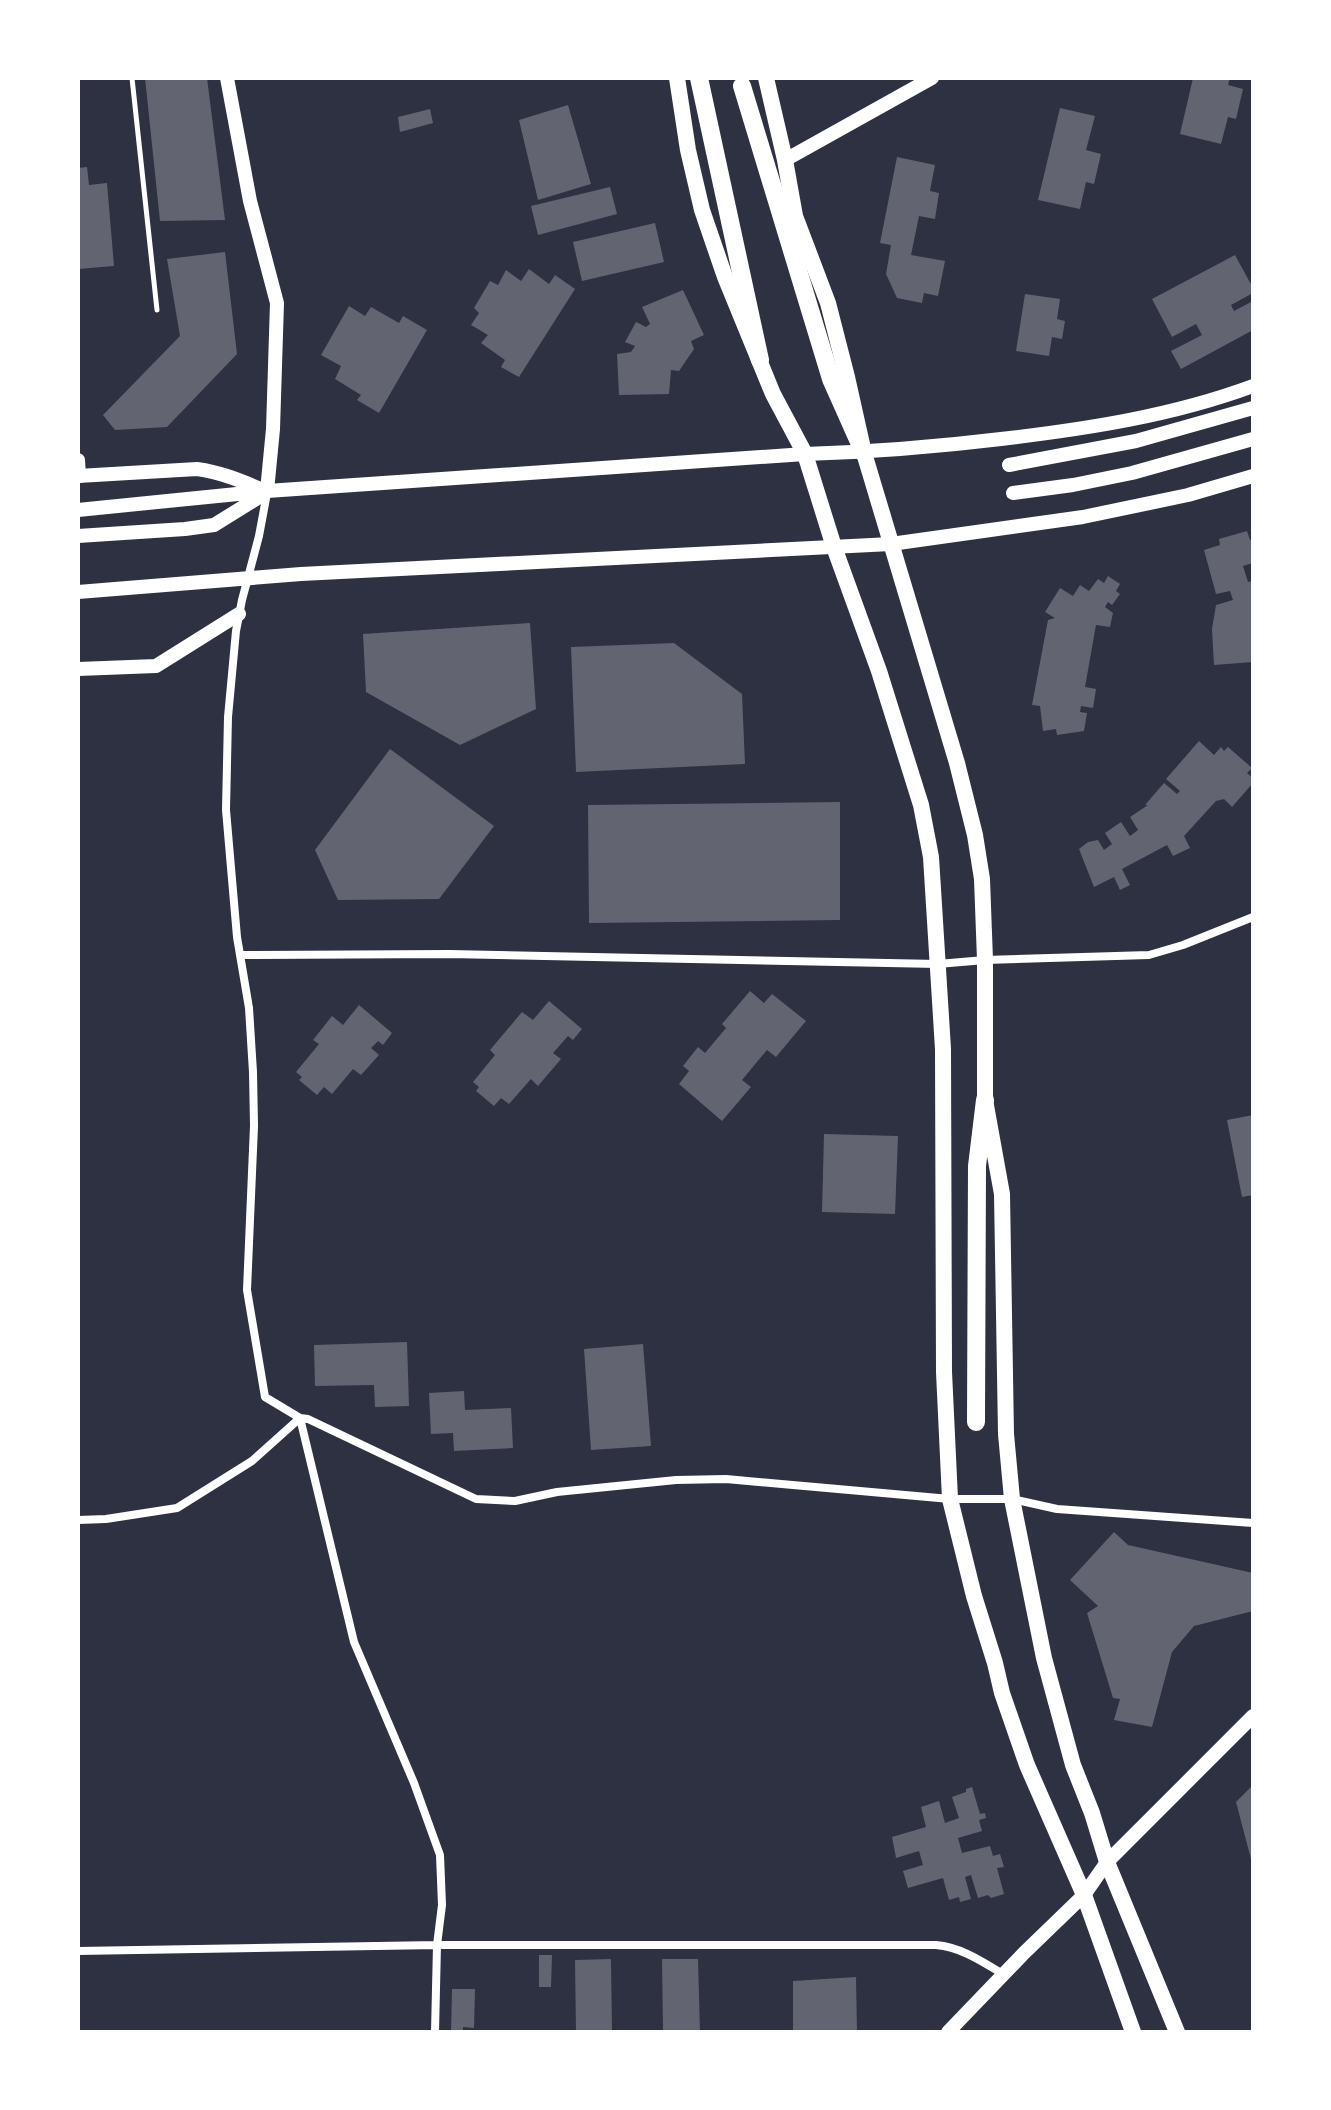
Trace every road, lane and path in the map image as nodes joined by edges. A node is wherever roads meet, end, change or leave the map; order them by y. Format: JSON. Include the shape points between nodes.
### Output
{"nodes":[{"id":1,"x":132,"y":78,"type":"edge"},
{"id":2,"x":227,"y":78,"type":"edge"},
{"id":3,"x":677,"y":78,"type":"edge"},
{"id":4,"x":699,"y":78,"type":"edge"},
{"id":5,"x":766,"y":78,"type":"edge"},
{"id":6,"x":932,"y":78,"type":"edge"},
{"id":7,"x":742,"y":86,"type":"dead end"},
{"id":8,"x":785,"y":160,"type":"junction"},
{"id":9,"x":157,"y":310,"type":"dead end"},
{"id":10,"x":760,"y":360,"type":"junction"},
{"id":11,"x":1253,"y":386,"type":"edge"},
{"id":12,"x":1253,"y":408,"type":"edge"},
{"id":13,"x":1253,"y":439,"type":"edge"},
{"id":14,"x":864,"y":453,"type":"junction"},
{"id":15,"x":805,"y":454,"type":"junction"},
{"id":16,"x":78,"y":460,"type":"edge"},
{"id":17,"x":1009,"y":465,"type":"dead end"},
{"id":18,"x":78,"y":476,"type":"edge"},
{"id":19,"x":1253,"y":476,"type":"edge"},
{"id":20,"x":267,"y":491,"type":"junction"},
{"id":21,"x":1013,"y":493,"type":"dead end"},
{"id":22,"x":78,"y":510,"type":"edge"},
{"id":23,"x":78,"y":536,"type":"edge"},
{"id":24,"x":891,"y":544,"type":"junction"},
{"id":25,"x":834,"y":547,"type":"junction"},
{"id":26,"x":247,"y":579,"type":"junction"},
{"id":27,"x":78,"y":592,"type":"edge"},
{"id":28,"x":239,"y":614,"type":"junction"},
{"id":29,"x":78,"y":669,"type":"edge"},
{"id":30,"x":1253,"y":917,"type":"edge"},
{"id":31,"x":241,"y":955,"type":"junction"},
{"id":32,"x":985,"y":960,"type":"junction"},
{"id":33,"x":938,"y":964,"type":"junction"},
{"id":34,"x":985,"y":1100,"type":"junction"},
{"id":35,"x":300,"y":1418,"type":"junction"},
{"id":36,"x":976,"y":1422,"type":"dead end"},
{"id":37,"x":950,"y":1499,"type":"junction"},
{"id":38,"x":1012,"y":1499,"type":"junction"},
{"id":39,"x":78,"y":1520,"type":"edge"},
{"id":40,"x":1253,"y":1523,"type":"edge"},
{"id":41,"x":1253,"y":1716,"type":"edge"},
{"id":42,"x":1107,"y":1862,"type":"junction"},
{"id":43,"x":1084,"y":1895,"type":"junction"},
{"id":44,"x":437,"y":1945,"type":"junction"},
{"id":45,"x":78,"y":1951,"type":"edge"},
{"id":46,"x":1003,"y":1974,"type":"junction"},
{"id":47,"x":435,"y":2032,"type":"edge"},
{"id":48,"x":948,"y":2032,"type":"edge"},
{"id":49,"x":1133,"y":2032,"type":"edge"},
{"id":50,"x":1177,"y":2032,"type":"edge"}],
"edges":[{"from":1,"to":9,"type":"lane"},
{"from":2,"to":20,"type":"main road","via":[[250,201],[277,303]]},
{"from":3,"to":10,"type":"main road","via":[[702,210]]},
{"from":4,"to":10,"type":"highway"},
{"from":5,"to":8,"type":"main road"},
{"from":6,"to":8,"type":"main road"},
{"from":7,"to":14,"type":"highway","via":[[831,379]]},
{"from":8,"to":14,"type":"main road","via":[[795,216],[828,303]]},
{"from":10,"to":15,"type":"main road"},
{"from":11,"to":14,"type":"main road","via":[[1153,415],[1068,431]]},
{"from":12,"to":17,"type":"main road","via":[[1136,441]]},
{"from":13,"to":21,"type":"main road","via":[[1132,473]]},
{"from":14,"to":15,"type":"main road"},
{"from":14,"to":24,"type":"main road"},
{"from":15,"to":20,"type":"main road"},
{"from":15,"to":25,"type":"main road"},
{"from":16,"to":18,"type":"main road"},
{"from":18,"to":20,"type":"main road","via":[[197,469]]},
{"from":19,"to":24,"type":"main road","via":[[1083,517]]},
{"from":20,"to":22,"type":"main road"},
{"from":20,"to":23,"type":"main road","via":[[214,525]]},
{"from":20,"to":26,"type":"street"},
{"from":24,"to":25,"type":"main road"},
{"from":24,"to":32,"type":"main road","via":[[975,835]]},
{"from":25,"to":26,"type":"main road"},
{"from":25,"to":33,"type":"main road","via":[[921,805],[931,857]]},
{"from":26,"to":27,"type":"main road"},
{"from":26,"to":28,"type":"street"},
{"from":28,"to":29,"type":"main road","via":[[156,666]]},
{"from":28,"to":31,"type":"street","via":[[228,717],[226,810]]},
{"from":30,"to":32,"type":"street","via":[[1149,955]]},
{"from":31,"to":33,"type":"street"},
{"from":31,"to":35,"type":"street","via":[[254,1126],[247,1290],[265,1397]]},
{"from":32,"to":33,"type":"street"},
{"from":32,"to":34,"type":"main road"},
{"from":33,"to":37,"type":"main road"},
{"from":34,"to":36,"type":"highway","via":[[977,1166]]},
{"from":34,"to":38,"type":"main road","via":[[1002,1194]]},
{"from":35,"to":37,"type":"street","via":[[476,1499],[515,1501],[572,1490],[726,1479]]},
{"from":35,"to":39,"type":"street","via":[[252,1461],[177,1508]]},
{"from":35,"to":44,"type":"street","via":[[354,1642],[440,1855]]},
{"from":37,"to":38,"type":"street"},
{"from":37,"to":43,"type":"main road","via":[[1002,1693]]},
{"from":38,"to":40,"type":"street","via":[[1057,1509]]},
{"from":38,"to":42,"type":"main road","via":[[1048,1673]]},
{"from":41,"to":42,"type":"main road"},
{"from":42,"to":43,"type":"main road"},
{"from":42,"to":50,"type":"main road"},
{"from":43,"to":46,"type":"main road"},
{"from":43,"to":49,"type":"main road"},
{"from":44,"to":45,"type":"street"},
{"from":44,"to":46,"type":"street","via":[[936,1945]]},
{"from":44,"to":47,"type":"street"},
{"from":46,"to":48,"type":"main road"}]}
